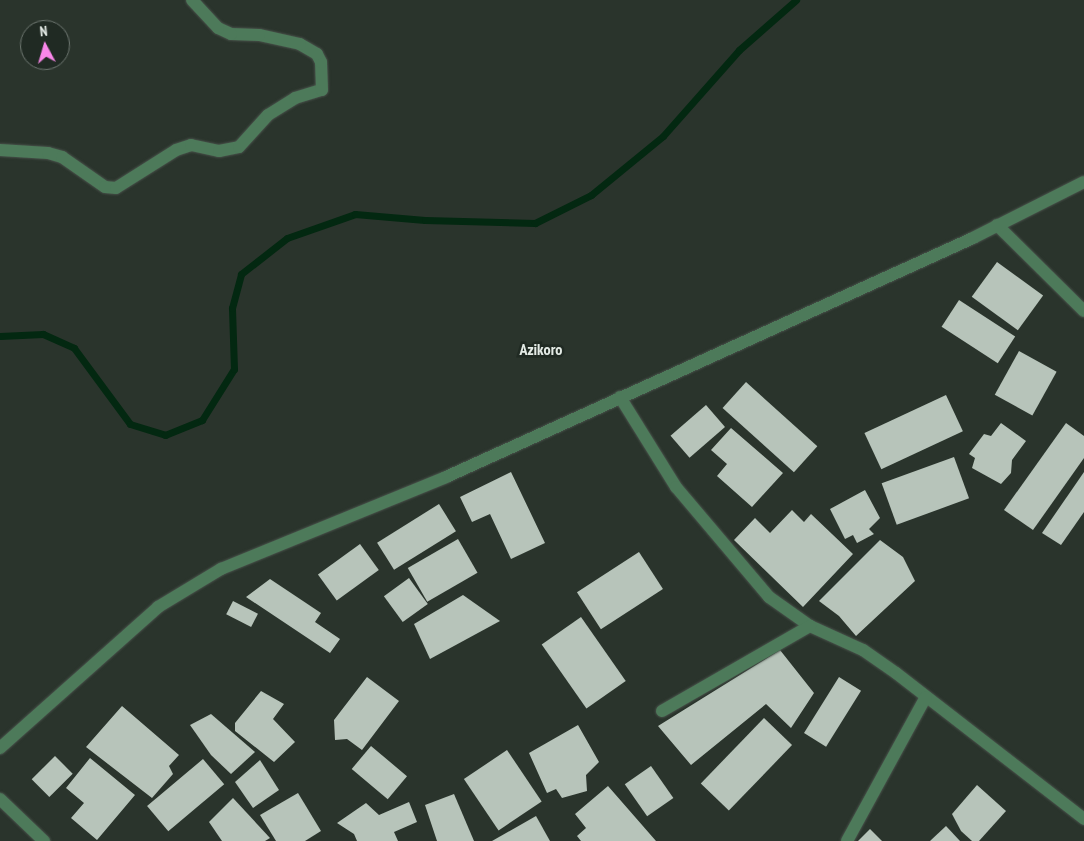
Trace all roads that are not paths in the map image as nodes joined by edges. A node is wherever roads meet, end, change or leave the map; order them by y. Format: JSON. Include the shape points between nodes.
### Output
{"nodes":[{"id":1,"x":192,"y":0,"type":"edge"},
{"id":2,"x":0,"y":150,"type":"edge"},
{"id":3,"x":1084,"y":182,"type":"edge"},
{"id":4,"x":997,"y":225,"type":"junction"},
{"id":5,"x":1084,"y":311,"type":"edge"},
{"id":6,"x":620,"y":397,"type":"junction"},
{"id":7,"x":810,"y":626,"type":"junction"},
{"id":8,"x":926,"y":697,"type":"junction"},
{"id":9,"x":662,"y":711,"type":"dead end"},
{"id":10,"x":0,"y":748,"type":"edge"},
{"id":11,"x":0,"y":799,"type":"edge"},
{"id":12,"x":1084,"y":819,"type":"edge"},
{"id":13,"x":44,"y":841,"type":"edge"},
{"id":14,"x":847,"y":841,"type":"edge"}],
"edges":[{"from":1,"to":2,"type":"street","via":[[218,28],[231,34],[259,35],[300,44],[317,54],[322,62],[322,90],[295,98],[268,115],[239,147],[219,152],[190,145],[176,150],[116,188],[105,187],[62,157]]},
{"from":3,"to":4,"type":"street"},
{"from":4,"to":5,"type":"street"},
{"from":4,"to":6,"type":"street"},
{"from":6,"to":7,"type":"street","via":[[676,487],[769,597]]},
{"from":6,"to":10,"type":"street","via":[[446,477],[221,569],[158,606]]},
{"from":7,"to":8,"type":"street","via":[[864,650]]},
{"from":7,"to":9,"type":"street"},
{"from":8,"to":12,"type":"street"},
{"from":8,"to":14,"type":"street"},
{"from":11,"to":13,"type":"street"}]}
